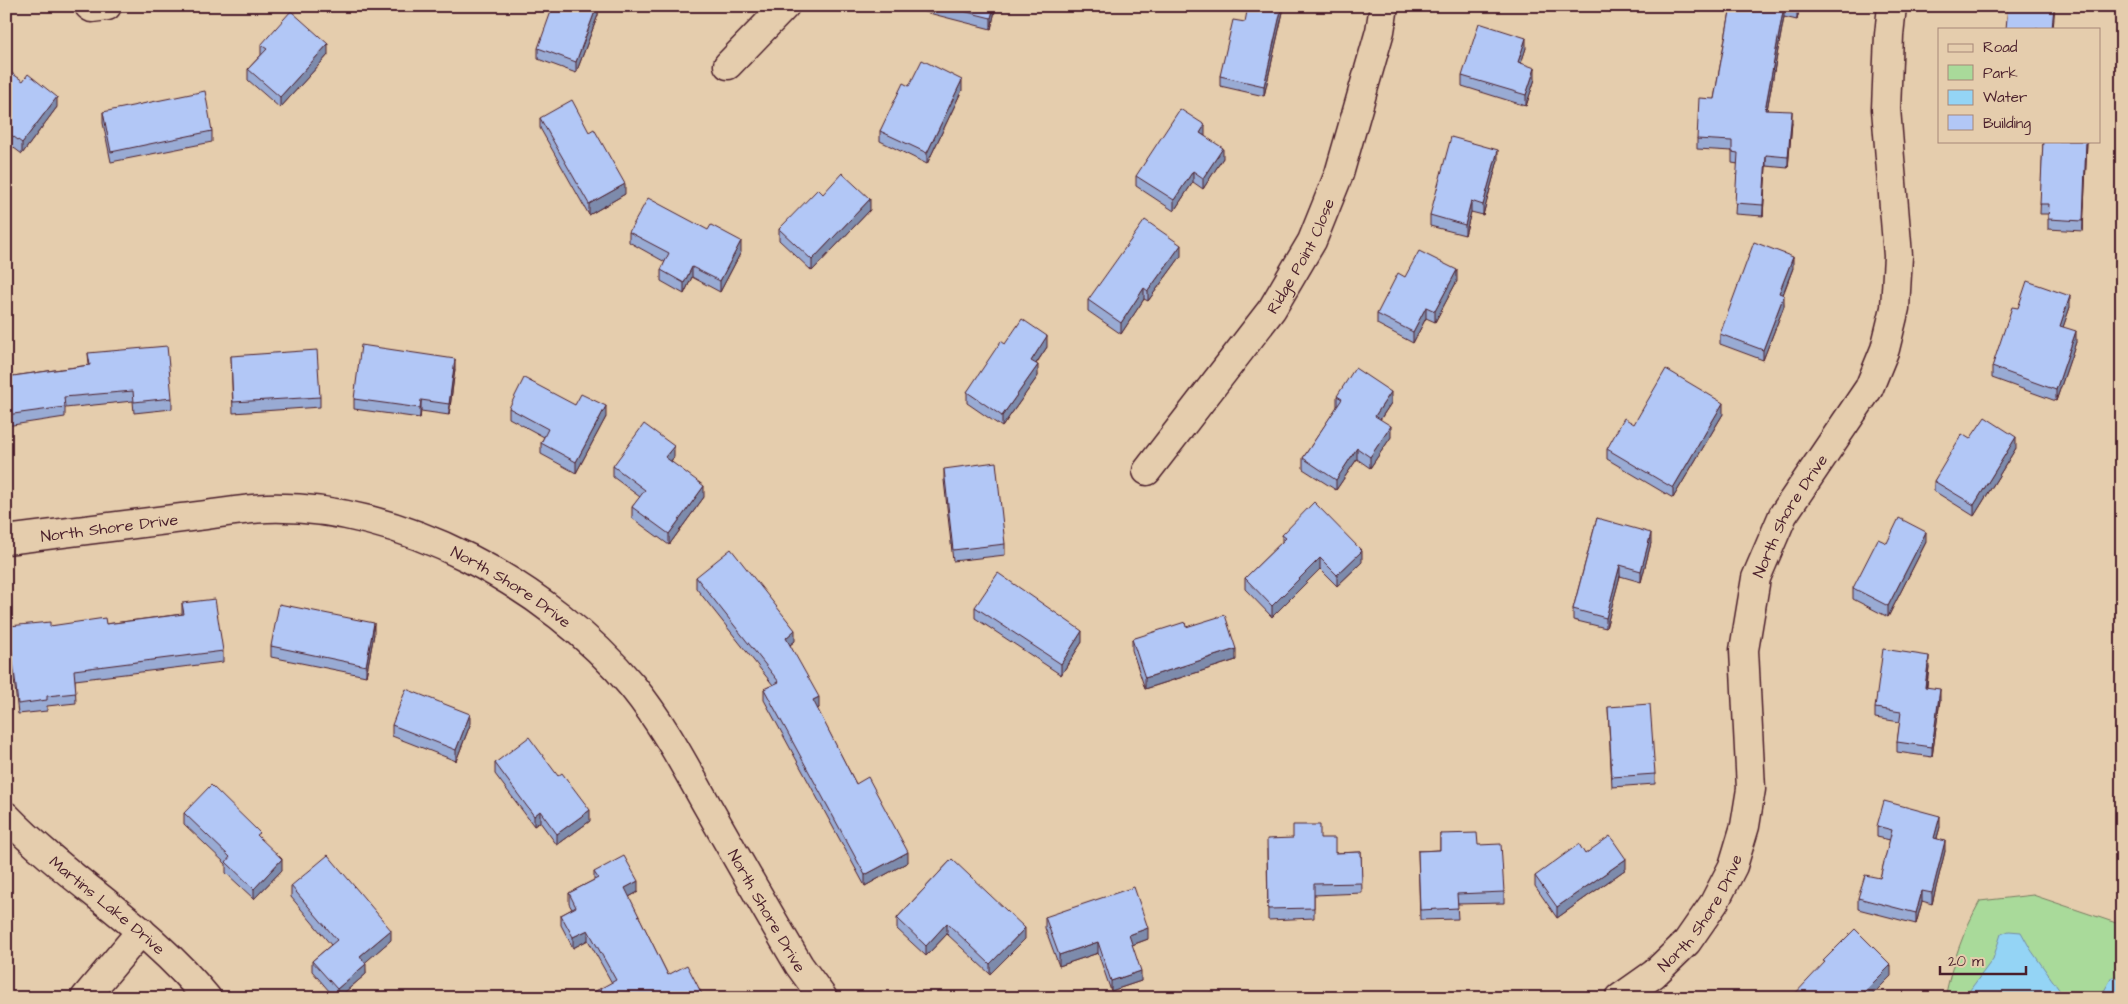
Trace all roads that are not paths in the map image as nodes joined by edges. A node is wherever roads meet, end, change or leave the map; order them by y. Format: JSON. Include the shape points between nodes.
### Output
{"nodes":[{"id":1,"x":89,"y":6,"type":"edge"},
{"id":2,"x":107,"y":6,"type":"edge"},
{"id":3,"x":785,"y":6,"type":"edge"},
{"id":4,"x":1384,"y":6,"type":"edge"},
{"id":5,"x":1892,"y":6,"type":"edge"},
{"id":6,"x":728,"y":65,"type":"dead end"},
{"id":7,"x":1147,"y":471,"type":"dead end"},
{"id":8,"x":6,"y":540,"type":"edge"},
{"id":9,"x":6,"y":816,"type":"edge"},
{"id":10,"x":141,"y":931,"type":"junction"},
{"id":11,"x":85,"y":998,"type":"edge"},
{"id":12,"x":207,"y":998,"type":"edge"},
{"id":13,"x":823,"y":998,"type":"edge"},
{"id":14,"x":1620,"y":998,"type":"edge"}],
"edges":[{"from":1,"to":2,"type":"street"},
{"from":3,"to":6,"type":"street"},
{"from":4,"to":7,"type":"street","name":"Ridge Point Close","via":[[1380,31],[1339,174],[1312,241],[1272,309]]},
{"from":5,"to":14,"type":"street","name":"North Shore Drive","via":[[1886,109],[1898,256],[1895,308],[1885,349],[1869,388],[1783,515],[1756,578],[1744,650],[1751,789],[1745,826],[1733,866],[1714,904],[1687,942],[1654,974]]},
{"from":8,"to":13,"type":"street","name":"North Shore Drive","via":[[267,508],[316,510],[365,518],[417,536],[451,548],[494,572],[563,619],[600,651],[634,688],[671,741],[798,965]]},
{"from":9,"to":10,"type":"street","name":"Martins Lake Drive"},
{"from":10,"to":11,"type":"street"},
{"from":10,"to":12,"type":"street","name":"Martins Lake Drive"}]}
